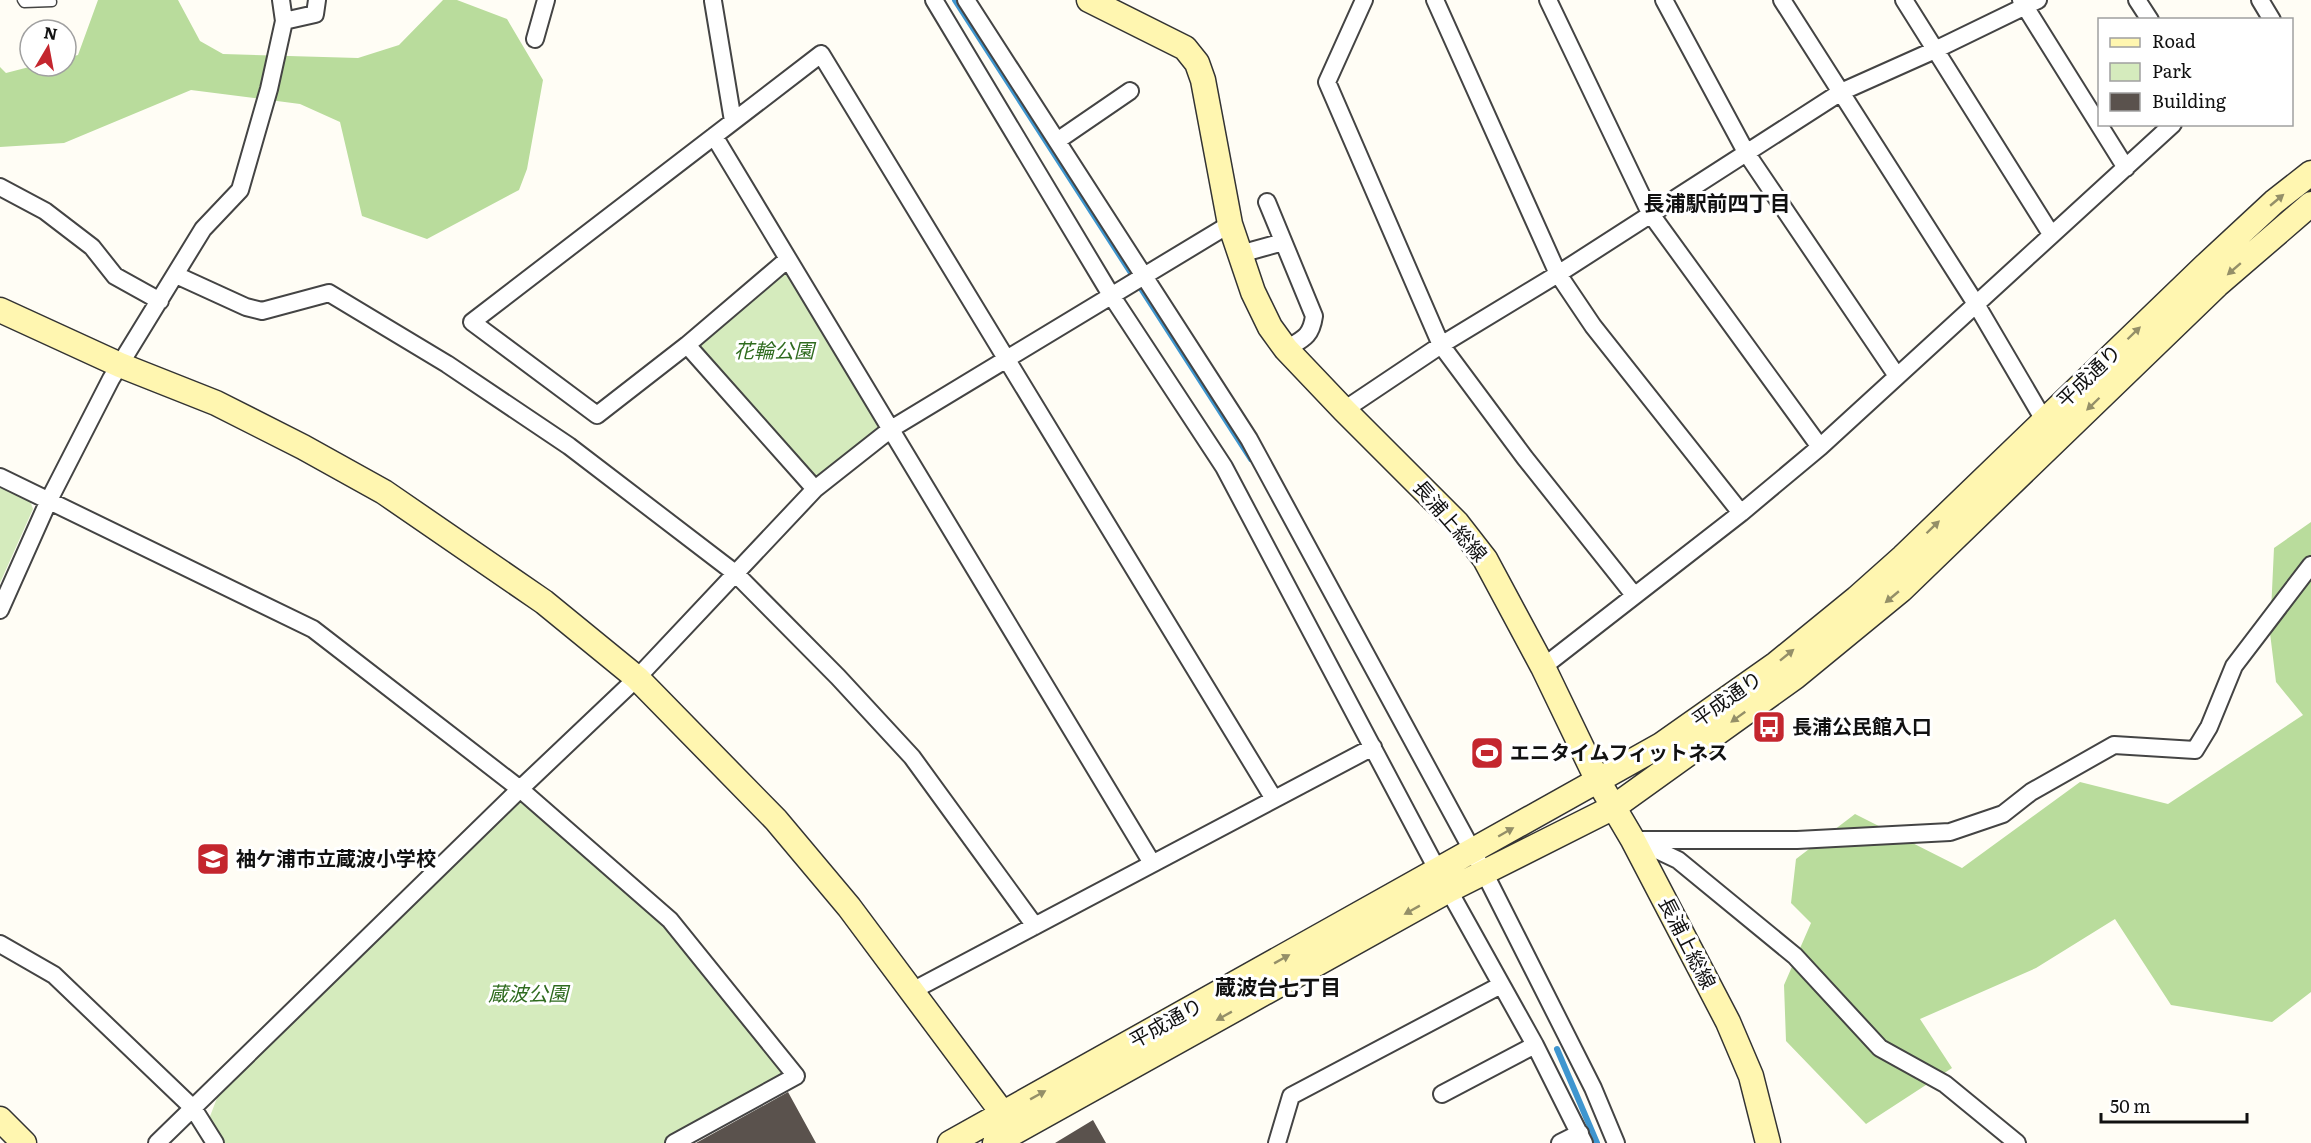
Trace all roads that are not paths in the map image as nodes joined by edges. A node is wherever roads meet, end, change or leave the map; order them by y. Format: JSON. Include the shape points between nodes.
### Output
{"nodes":[{"id":1,"x":22,"y":0,"type":"edge"},
{"id":2,"x":281,"y":0,"type":"edge"},
{"id":3,"x":317,"y":0,"type":"edge"},
{"id":4,"x":546,"y":0,"type":"edge"},
{"id":5,"x":934,"y":0,"type":"edge"},
{"id":6,"x":966,"y":0,"type":"edge"},
{"id":7,"x":1089,"y":0,"type":"edge"},
{"id":8,"x":1364,"y":0,"type":"edge"},
{"id":9,"x":1435,"y":0,"type":"edge"},
{"id":10,"x":1548,"y":0,"type":"edge"},
{"id":11,"x":1664,"y":0,"type":"edge"},
{"id":12,"x":1782,"y":0,"type":"edge"},
{"id":13,"x":1904,"y":0,"type":"edge"},
{"id":14,"x":2137,"y":0,"type":"edge"},
{"id":15,"x":2260,"y":0,"type":"edge"},
{"id":16,"x":713,"y":1,"type":"edge"},
{"id":17,"x":52,"y":2,"type":"dead end"},
{"id":18,"x":2028,"y":2,"type":"edge"},
{"id":19,"x":2149,"y":18,"type":"edge"},
{"id":20,"x":2271,"y":18,"type":"edge"},
{"id":21,"x":284,"y":21,"type":"junction"},
{"id":22,"x":535,"y":39,"type":"dead end"},
{"id":23,"x":1935,"y":50,"type":"junction"},
{"id":24,"x":1130,"y":91,"type":"dead end"},
{"id":25,"x":1841,"y":92,"type":"junction"},
{"id":26,"x":2098,"y":121,"type":"edge"},
{"id":27,"x":733,"y":122,"type":"junction"},
{"id":28,"x":2101,"y":126,"type":"edge"},
{"id":29,"x":2171,"y":126,"type":"edge"},
{"id":30,"x":714,"y":136,"type":"junction"},
{"id":31,"x":1057,"y":141,"type":"junction"},
{"id":32,"x":1747,"y":154,"type":"junction"},
{"id":33,"x":2126,"y":168,"type":"junction"},
{"id":34,"x":2311,"y":173,"type":"edge"},
{"id":35,"x":0,"y":186,"type":"edge"},
{"id":36,"x":1267,"y":201,"type":"dead end"},
{"id":37,"x":2311,"y":204,"type":"edge"},
{"id":38,"x":1650,"y":213,"type":"junction"},
{"id":39,"x":1230,"y":224,"type":"junction"},
{"id":40,"x":2051,"y":234,"type":"junction"},
{"id":41,"x":1283,"y":242,"type":"junction"},
{"id":42,"x":1240,"y":254,"type":"junction"},
{"id":43,"x":788,"y":259,"type":"junction"},
{"id":44,"x":1558,"y":274,"type":"junction"},
{"id":45,"x":176,"y":275,"type":"junction"},
{"id":46,"x":1143,"y":276,"type":"junction"},
{"id":47,"x":1111,"y":295,"type":"junction"},
{"id":48,"x":160,"y":301,"type":"junction"},
{"id":49,"x":1976,"y":304,"type":"junction"},
{"id":50,"x":0,"y":310,"type":"edge"},
{"id":51,"x":687,"y":345,"type":"junction"},
{"id":52,"x":1441,"y":345,"type":"junction"},
{"id":53,"x":1286,"y":349,"type":"junction"},
{"id":54,"x":1006,"y":359,"type":"junction"},
{"id":55,"x":120,"y":365,"type":"junction"},
{"id":56,"x":1897,"y":376,"type":"junction"},
{"id":57,"x":1344,"y":410,"type":"junction"},
{"id":58,"x":2051,"y":428,"type":"junction"},
{"id":59,"x":891,"y":429,"type":"junction"},
{"id":60,"x":1820,"y":447,"type":"junction"},
{"id":61,"x":0,"y":477,"type":"edge"},
{"id":62,"x":815,"y":489,"type":"junction"},
{"id":63,"x":50,"y":500,"type":"junction"},
{"id":64,"x":1741,"y":513,"type":"junction"},
{"id":65,"x":2311,"y":565,"type":"edge"},
{"id":66,"x":735,"y":573,"type":"junction"},
{"id":67,"x":1634,"y":595,"type":"junction"},
{"id":68,"x":0,"y":610,"type":"edge"},
{"id":69,"x":1543,"y":667,"type":"junction"},
{"id":70,"x":637,"y":678,"type":"junction"},
{"id":71,"x":1373,"y":747,"type":"junction"},
{"id":72,"x":1597,"y":779,"type":"junction"},
{"id":73,"x":520,"y":789,"type":"junction"},
{"id":74,"x":1274,"y":799,"type":"junction"},
{"id":75,"x":1614,"y":807,"type":"junction"},
{"id":76,"x":1633,"y":840,"type":"junction"},
{"id":77,"x":1472,"y":851,"type":"junction"},
{"id":78,"x":1152,"y":863,"type":"junction"},
{"id":79,"x":1485,"y":872,"type":"junction"},
{"id":80,"x":1444,"y":881,"type":"junction"},
{"id":81,"x":1035,"y":926,"type":"junction"},
{"id":82,"x":0,"y":944,"type":"edge"},
{"id":83,"x":1501,"y":985,"type":"junction"},
{"id":84,"x":910,"y":992,"type":"junction"},
{"id":85,"x":1535,"y":1045,"type":"junction"},
{"id":86,"x":1442,"y":1094,"type":"dead end"},
{"id":87,"x":193,"y":1108,"type":"junction"},
{"id":88,"x":0,"y":1119,"type":"edge"},
{"id":89,"x":1009,"y":1133,"type":"edge"},
{"id":90,"x":1582,"y":1138,"type":"edge"},
{"id":91,"x":24,"y":1143,"type":"edge"},
{"id":92,"x":156,"y":1143,"type":"edge"},
{"id":93,"x":215,"y":1143,"type":"edge"},
{"id":94,"x":675,"y":1143,"type":"edge"},
{"id":95,"x":950,"y":1143,"type":"edge"},
{"id":96,"x":1277,"y":1143,"type":"edge"},
{"id":97,"x":1560,"y":1143,"type":"edge"},
{"id":98,"x":1616,"y":1143,"type":"edge"},
{"id":99,"x":1768,"y":1143,"type":"edge"},
{"id":100,"x":2017,"y":1143,"type":"edge"}],
"edges":[{"from":1,"to":17,"type":"lane"},
{"from":2,"to":21,"type":"street"},
{"from":3,"to":21,"type":"street","via":[[315,14]]},
{"from":4,"to":22,"type":"street"},
{"from":5,"to":47,"type":"street"},
{"from":6,"to":31,"type":"street"},
{"from":7,"to":39,"type":"street","name":"長浦上総線","via":[[1185,48],[1197,63]]},
{"from":8,"to":52,"type":"street","via":[[1328,82]]},
{"from":9,"to":44,"type":"street"},
{"from":10,"to":38,"type":"street"},
{"from":11,"to":32,"type":"street"},
{"from":12,"to":25,"type":"street"},
{"from":13,"to":23,"type":"street"},
{"from":14,"to":19,"type":"street"},
{"from":15,"to":20,"type":"street"},
{"from":16,"to":27,"type":"street"},
{"from":18,"to":23,"type":"street"},
{"from":18,"to":26,"type":"street"},
{"from":21,"to":45,"type":"street","via":[[240,190],[203,230]]},
{"from":23,"to":25,"type":"street"},
{"from":23,"to":40,"type":"street"},
{"from":24,"to":31,"type":"street"},
{"from":25,"to":32,"type":"street"},
{"from":25,"to":49,"type":"street"},
{"from":27,"to":30,"type":"street"},
{"from":27,"to":54,"type":"street","via":[[821,54]]},
{"from":28,"to":33,"type":"street"},
{"from":29,"to":33,"type":"street"},
{"from":30,"to":43,"type":"street"},
{"from":30,"to":51,"type":"street","via":[[472,322],[597,415]]},
{"from":31,"to":46,"type":"street"},
{"from":32,"to":38,"type":"street"},
{"from":32,"to":56,"type":"street"},
{"from":33,"to":40,"type":"street"},
{"from":58,"to":34,"type":"street","name":"平成通り","one_way":true,"via":[[2213,258]]},
{"from":35,"to":48,"type":"street","via":[[45,211],[92,247],[115,276]]},
{"from":36,"to":41,"type":"street"},
{"from":37,"to":58,"type":"street","name":"平成通り","one_way":true},
{"from":38,"to":44,"type":"street"},
{"from":38,"to":60,"type":"street"},
{"from":39,"to":42,"type":"street","name":"長浦上総線"},
{"from":39,"to":46,"type":"street"},
{"from":40,"to":49,"type":"street"},
{"from":41,"to":42,"type":"street"},
{"from":41,"to":53,"type":"street","via":[[1314,316],[1307,336]]},
{"from":42,"to":53,"type":"street","name":"長浦上総線","via":[[1253,292]]},
{"from":43,"to":51,"type":"street"},
{"from":43,"to":59,"type":"street"},
{"from":44,"to":52,"type":"street"},
{"from":44,"to":64,"type":"street","via":[[1593,326]]},
{"from":45,"to":48,"type":"street"},
{"from":45,"to":66,"type":"street","via":[[262,311],[329,293],[447,364],[568,446]]},
{"from":46,"to":47,"type":"street"},
{"from":46,"to":77,"type":"street","via":[[1250,439]]},
{"from":47,"to":54,"type":"street"},
{"from":47,"to":71,"type":"street","via":[[1224,467]]},
{"from":48,"to":55,"type":"street"},
{"from":49,"to":56,"type":"street"},
{"from":49,"to":58,"type":"street"},
{"from":50,"to":55,"type":"street"},
{"from":51,"to":62,"type":"street"},
{"from":52,"to":57,"type":"street"},
{"from":52,"to":67,"type":"street"},
{"from":53,"to":57,"type":"street","name":"長浦上総線"},
{"from":54,"to":59,"type":"street"},
{"from":54,"to":74,"type":"street"},
{"from":55,"to":63,"type":"street"},
{"from":55,"to":70,"type":"street","via":[[216,403],[384,492],[544,602]]},
{"from":56,"to":60,"type":"street"},
{"from":57,"to":69,"type":"street","name":"長浦上総線","via":[[1449,515],[1485,559]]},
{"from":72,"to":58,"type":"street","name":"平成通り","one_way":true,"via":[[1661,745],[1776,664]]},
{"from":58,"to":75,"type":"street","name":"平成通り","one_way":true,"via":[[1882,605],[1795,677]]},
{"from":59,"to":62,"type":"street"},
{"from":59,"to":78,"type":"street"},
{"from":60,"to":64,"type":"street"},
{"from":61,"to":63,"type":"street"},
{"from":62,"to":66,"type":"street"},
{"from":63,"to":68,"type":"street"},
{"from":63,"to":73,"type":"street","via":[[314,629]]},
{"from":64,"to":67,"type":"street"},
{"from":65,"to":76,"type":"street","via":[[2234,666],[2209,727],[2195,750],[2114,745],[2031,792],[2003,814],[1950,832],[1797,840]]},
{"from":66,"to":70,"type":"street"},
{"from":66,"to":81,"type":"street","via":[[912,756]]},
{"from":67,"to":69,"type":"street"},
{"from":69,"to":72,"type":"street","name":"長浦上総線"},
{"from":70,"to":73,"type":"street"},
{"from":70,"to":84,"type":"street","via":[[776,820],[849,907]]},
{"from":71,"to":74,"type":"street"},
{"from":71,"to":80,"type":"street"},
{"from":72,"to":75,"type":"street","name":"長浦上総線"},
{"from":77,"to":72,"type":"street","name":"平成通り","one_way":true},
{"from":73,"to":87,"type":"street"},
{"from":73,"to":94,"type":"street","via":[[670,920],[796,1076]]},
{"from":74,"to":78,"type":"street"},
{"from":75,"to":76,"type":"street","name":"長浦上総線"},
{"from":75,"to":79,"type":"street","name":"平成通り"},
{"from":76,"to":99,"type":"street","name":"長浦上総線","via":[[1728,1022],[1751,1076]]},
{"from":76,"to":100,"type":"street","via":[[1678,860],[1794,956],[1880,1048],[1945,1084]]},
{"from":77,"to":79,"type":"street"},
{"from":77,"to":80,"type":"street","name":"平成通り"},
{"from":78,"to":81,"type":"street"},
{"from":79,"to":80,"type":"street","name":"平成通り"},
{"from":79,"to":98,"type":"street","via":[[1593,1088]]},
{"from":80,"to":83,"type":"street"},
{"from":80,"to":89,"type":"street","name":"平成通り"},
{"from":81,"to":84,"type":"street"},
{"from":82,"to":87,"type":"street","via":[[54,975]]},
{"from":83,"to":85,"type":"street"},
{"from":83,"to":96,"type":"street","via":[[1291,1096]]},
{"from":84,"to":89,"type":"street"},
{"from":85,"to":86,"type":"street"},
{"from":85,"to":90,"type":"street"},
{"from":87,"to":92,"type":"street"},
{"from":87,"to":93,"type":"street"},
{"from":88,"to":91,"type":"street"},
{"from":89,"to":95,"type":"street","name":"平成通り"},
{"from":90,"to":97,"type":"street"}]}
